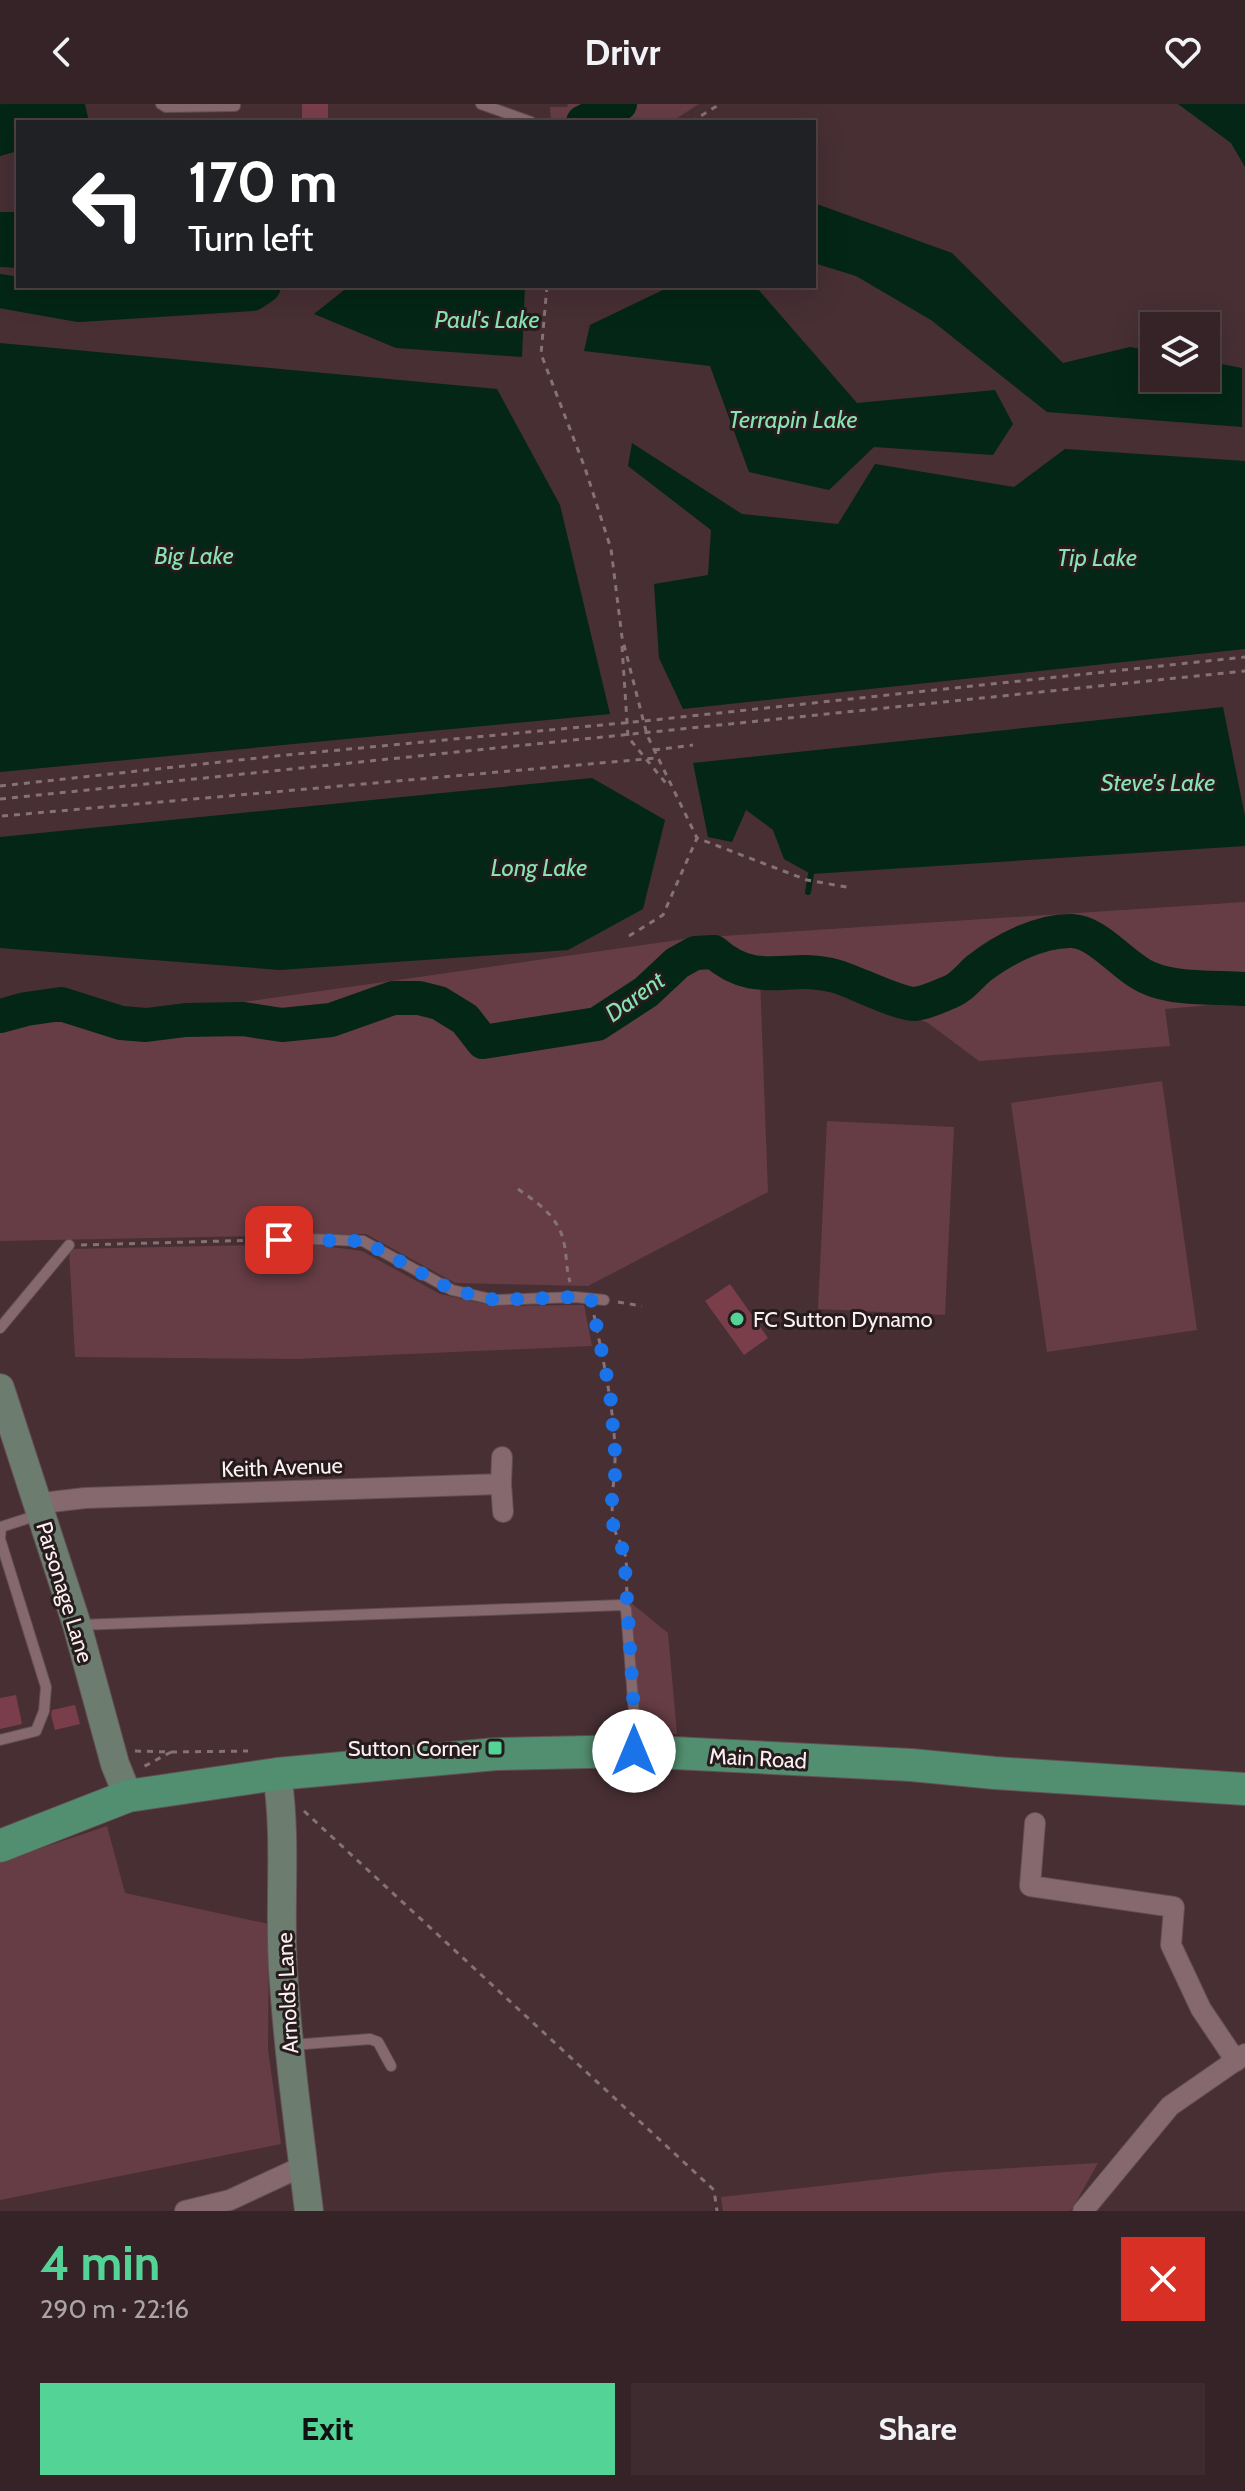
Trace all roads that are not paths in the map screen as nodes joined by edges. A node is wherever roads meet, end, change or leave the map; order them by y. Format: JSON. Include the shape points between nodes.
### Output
{"nodes":[{"id":1,"x":161,"y":104,"type":"edge"},
{"id":2,"x":235,"y":104,"type":"edge"},
{"id":3,"x":481,"y":104,"type":"edge"},
{"id":4,"x":525,"y":120,"type":"edge"},
{"id":5,"x":309,"y":1239,"type":"road end"},
{"id":6,"x":69,"y":1245,"type":"road end"},
{"id":7,"x":604,"y":1300,"type":"road end"},
{"id":8,"x":0,"y":1328,"type":"edge"},
{"id":9,"x":0,"y":1388,"type":"edge"},
{"id":10,"x":502,"y":1457,"type":"dead end"},
{"id":11,"x":501,"y":1484,"type":"junction"},
{"id":12,"x":40,"y":1510,"type":"junction"},
{"id":13,"x":503,"y":1512,"type":"dead end"},
{"id":14,"x":0,"y":1538,"type":"edge"},
{"id":15,"x":77,"y":1625,"type":"junction"},
{"id":16,"x":0,"y":1740,"type":"edge"},
{"id":17,"x":634,"y":1751,"type":"junction"},
{"id":18,"x":277,"y":1774,"type":"junction"},
{"id":19,"x":1245,"y":1789,"type":"edge"},
{"id":20,"x":128,"y":1796,"type":"junction"},
{"id":21,"x":1035,"y":1823,"type":"dead end"},
{"id":22,"x":0,"y":1846,"type":"edge"},
{"id":23,"x":290,"y":2046,"type":"junction"},
{"id":24,"x":1240,"y":2058,"type":"edge"},
{"id":25,"x":391,"y":2066,"type":"dead end"},
{"id":26,"x":303,"y":2166,"type":"junction"},
{"id":27,"x":185,"y":2211,"type":"edge"},
{"id":28,"x":309,"y":2211,"type":"edge"},
{"id":29,"x":1083,"y":2211,"type":"edge"}],
"edges":[{"from":1,"to":2,"type":"lane"},
{"from":3,"to":4,"type":"lane"},
{"from":5,"to":7,"type":"lane","via":[[363,1241],[452,1290],[495,1300]]},
{"from":6,"to":8,"type":"lane"},
{"from":9,"to":12,"type":"street","name":"Parsonage Lane"},
{"from":10,"to":11,"type":"street"},
{"from":11,"to":12,"type":"street","name":"Keith Avenue","via":[[85,1498],[51,1502]]},
{"from":11,"to":13,"type":"street"},
{"from":12,"to":14,"type":"lane","via":[[1,1527]]},
{"from":12,"to":15,"type":"street","name":"Parsonage Lane"},
{"from":14,"to":16,"type":"lane","via":[[46,1687],[36,1731]]},
{"from":15,"to":17,"type":"lane","via":[[622,1605]]},
{"from":15,"to":20,"type":"street","name":"Parsonage Lane"},
{"from":17,"to":18,"type":"main road","name":"Main Road","via":[[468,1755]]},
{"from":17,"to":19,"type":"main road","name":"Main Road"},
{"from":18,"to":20,"type":"main road","name":"Main Road"},
{"from":18,"to":23,"type":"street","name":"Arnolds Lane"},
{"from":20,"to":22,"type":"main road","name":"Main Road"},
{"from":21,"to":24,"type":"street","via":[[1030,1886],[1174,1907],[1171,1945],[1201,2009]]},
{"from":23,"to":25,"type":"lane","via":[[370,2039],[378,2042]]},
{"from":23,"to":26,"type":"street","name":"Arnolds Lane"},
{"from":24,"to":29,"type":"street","via":[[1170,2106]]},
{"from":26,"to":27,"type":"street","via":[[230,2200]]},
{"from":26,"to":28,"type":"street","name":"Arnolds Lane"}]}
